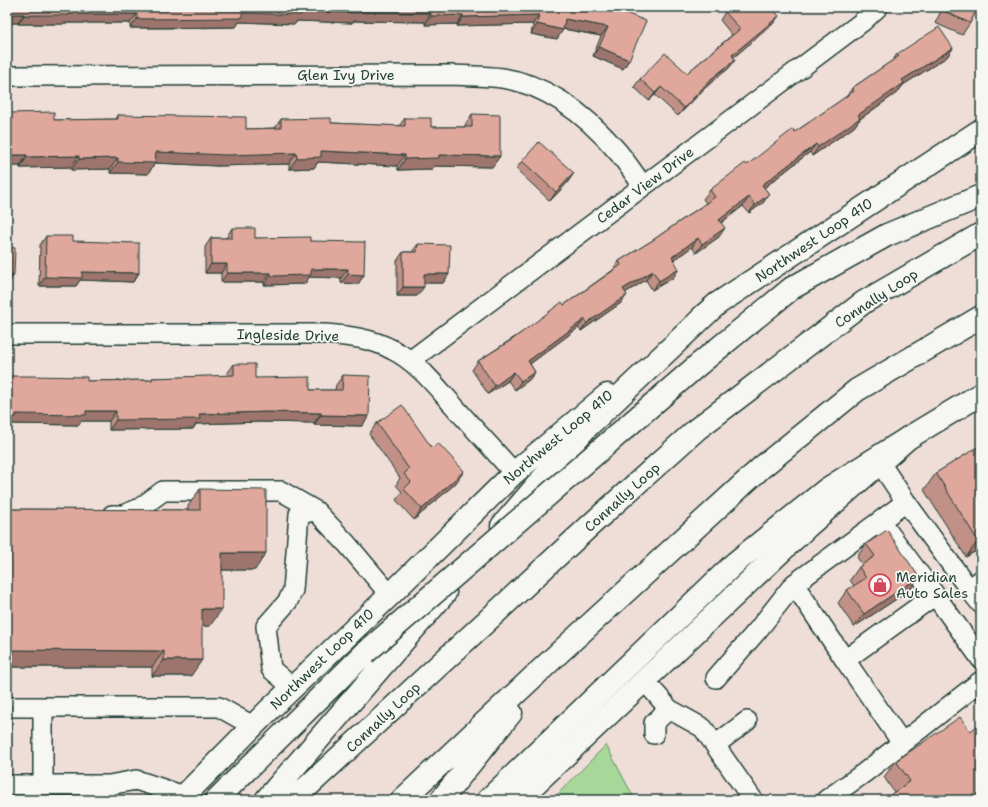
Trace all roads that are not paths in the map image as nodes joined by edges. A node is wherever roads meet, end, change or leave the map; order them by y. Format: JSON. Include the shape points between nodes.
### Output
{"nodes":[{"id":1,"x":878,"y":7,"type":"edge"},
{"id":2,"x":7,"y":76,"type":"edge"},
{"id":3,"x":981,"y":130,"type":"edge"},
{"id":4,"x":643,"y":186,"type":"junction"},
{"id":5,"x":981,"y":196,"type":"edge"},
{"id":6,"x":981,"y":234,"type":"edge"},
{"id":7,"x":717,"y":304,"type":"junction"},
{"id":8,"x":981,"y":317,"type":"edge"},
{"id":9,"x":7,"y":334,"type":"edge"},
{"id":10,"x":410,"y":361,"type":"junction"},
{"id":11,"x":981,"y":394,"type":"edge"},
{"id":12,"x":908,"y":438,"type":"junction"},
{"id":13,"x":880,"y":463,"type":"junction"},
{"id":14,"x":514,"y":473,"type":"junction"},
{"id":15,"x":906,"y":502,"type":"junction"},
{"id":16,"x":316,"y":511,"type":"junction"},
{"id":17,"x":92,"y":515,"type":"edge"},
{"id":18,"x":880,"y":521,"type":"junction"},
{"id":19,"x":794,"y":584,"type":"junction"},
{"id":20,"x":975,"y":585,"type":"edge"},
{"id":21,"x":390,"y":595,"type":"junction"},
{"id":22,"x":935,"y":595,"type":"junction"},
{"id":23,"x":981,"y":604,"type":"edge"},
{"id":24,"x":561,"y":651,"type":"junction"},
{"id":25,"x":981,"y":659,"type":"edge"},
{"id":26,"x":845,"y":660,"type":"junction"},
{"id":27,"x":716,"y":678,"type":"dead end"},
{"id":28,"x":644,"y":680,"type":"junction"},
{"id":29,"x":981,"y":681,"type":"edge"},
{"id":30,"x":293,"y":688,"type":"junction"},
{"id":31,"x":7,"y":707,"type":"edge"},
{"id":32,"x":43,"y":707,"type":"junction"},
{"id":33,"x":669,"y":708,"type":"junction"},
{"id":34,"x":747,"y":721,"type":"dead end"},
{"id":35,"x":253,"y":726,"type":"junction"},
{"id":36,"x":654,"y":734,"type":"dead end"},
{"id":37,"x":902,"y":743,"type":"junction"},
{"id":38,"x":714,"y":745,"type":"junction"},
{"id":39,"x":7,"y":785,"type":"edge"},
{"id":40,"x":43,"y":785,"type":"junction"},
{"id":41,"x":109,"y":785,"type":"junction"},
{"id":42,"x":182,"y":798,"type":"edge"},
{"id":43,"x":97,"y":800,"type":"edge"},
{"id":44,"x":216,"y":800,"type":"edge"},
{"id":45,"x":266,"y":800,"type":"edge"},
{"id":46,"x":293,"y":800,"type":"edge"},
{"id":47,"x":402,"y":800,"type":"edge"},
{"id":48,"x":441,"y":800,"type":"edge"},
{"id":49,"x":488,"y":800,"type":"edge"},
{"id":50,"x":518,"y":800,"type":"edge"},
{"id":51,"x":753,"y":800,"type":"edge"},
{"id":52,"x":826,"y":800,"type":"edge"}],
"edges":[{"from":1,"to":4,"type":"street","name":"Cedar View Drive","via":[[862,22]]},
{"from":2,"to":4,"type":"street","name":"Glen Ivy Drive","via":[[453,75],[502,78],[534,86],[559,99],[618,152]]},
{"from":3,"to":7,"type":"main road","name":"Northwest Loop 410"},
{"from":4,"to":10,"type":"street","name":"Cedar View Drive"},
{"from":5,"to":44,"type":"main road","bridge":true,"via":[[887,235],[792,288],[698,365],[365,653]]},
{"from":6,"to":46,"type":"main road","name":"Connally Loop","via":[[864,302],[697,429]]},
{"from":7,"to":14,"type":"main road","name":"Northwest Loop 410"},
{"from":7,"to":45,"type":"main road","via":[[585,429]]},
{"from":8,"to":24,"type":"main road","via":[[857,390],[762,467]]},
{"from":9,"to":10,"type":"street","name":"Ingleside Drive","via":[[325,334],[372,341]]},
{"from":10,"to":14,"type":"street","name":"Ingleside Drive"},
{"from":11,"to":12,"type":"main road"},
{"from":12,"to":13,"type":"main road"},
{"from":12,"to":49,"type":"main road","via":[[827,489],[735,563]]},
{"from":13,"to":15,"type":"street"},
{"from":13,"to":28,"type":"main road","via":[[763,567]]},
{"from":14,"to":21,"type":"main road","name":"Northwest Loop 410"},
{"from":15,"to":18,"type":"street"},
{"from":15,"to":20,"type":"street"},
{"from":16,"to":17,"type":"street","via":[[281,491],[163,491],[140,508],[123,515]]},
{"from":16,"to":21,"type":"street"},
{"from":16,"to":30,"type":"street","via":[[299,514],[293,590],[288,601],[266,626],[271,669]]},
{"from":18,"to":19,"type":"street"},
{"from":18,"to":22,"type":"street"},
{"from":19,"to":26,"type":"street"},
{"from":19,"to":27,"type":"street"},
{"from":20,"to":23,"type":"street"},
{"from":21,"to":30,"type":"main road","name":"Northwest Loop 410"},
{"from":22,"to":25,"type":"street"},
{"from":22,"to":26,"type":"street"},
{"from":24,"to":47,"type":"main road"},
{"from":24,"to":48,"type":"main road"},
{"from":26,"to":37,"type":"street"},
{"from":28,"to":33,"type":"street"},
{"from":28,"to":50,"type":"main road"},
{"from":29,"to":37,"type":"street"},
{"from":30,"to":35,"type":"main road","name":"Northwest Loop 410"},
{"from":31,"to":32,"type":"street"},
{"from":32,"to":35,"type":"street","via":[[219,707]]},
{"from":32,"to":40,"type":"street"},
{"from":33,"to":36,"type":"street","via":[[654,723]]},
{"from":33,"to":38,"type":"street","via":[[703,728]]},
{"from":34,"to":38,"type":"street"},
{"from":35,"to":42,"type":"main road","name":"Northwest Loop 410"},
{"from":37,"to":52,"type":"street"},
{"from":38,"to":51,"type":"street"},
{"from":39,"to":40,"type":"street"},
{"from":40,"to":41,"type":"street"},
{"from":41,"to":42,"type":"street","via":[[136,780]]},
{"from":41,"to":43,"type":"street"}]}
